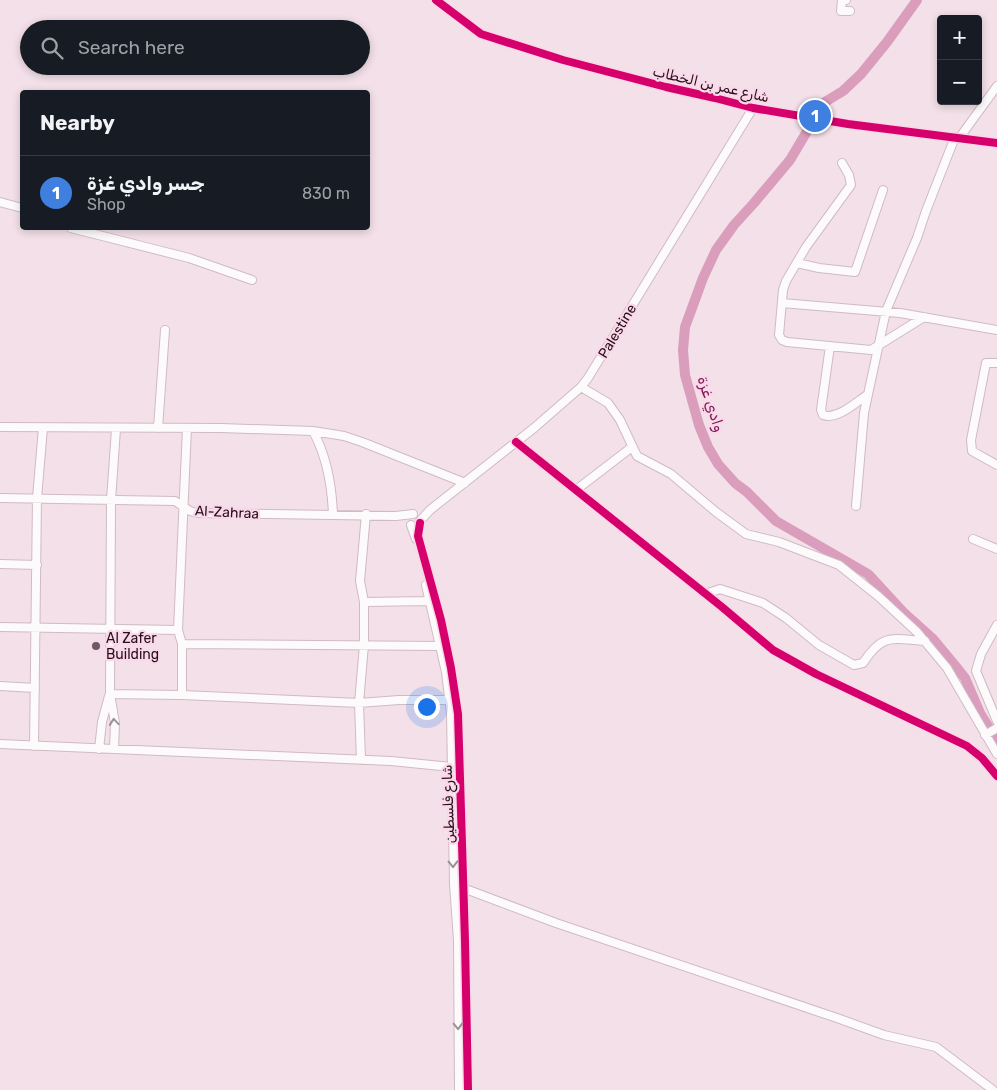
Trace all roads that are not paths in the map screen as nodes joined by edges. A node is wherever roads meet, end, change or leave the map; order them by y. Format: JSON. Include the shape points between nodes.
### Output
{"nodes":[{"id":1,"x":436,"y":0,"type":"edge"},
{"id":2,"x":846,"y":0,"type":"edge"},
{"id":3,"x":850,"y":12,"type":"dead end"},
{"id":4,"x":997,"y":86,"type":"edge"},
{"id":5,"x":752,"y":108,"type":"junction"},
{"id":6,"x":957,"y":137,"type":"junction"},
{"id":7,"x":997,"y":143,"type":"edge"},
{"id":8,"x":842,"y":163,"type":"dead end"},
{"id":9,"x":883,"y":190,"type":"dead end"},
{"id":10,"x":0,"y":202,"type":"edge"},
{"id":11,"x":20,"y":207,"type":"edge"},
{"id":12,"x":79,"y":230,"type":"edge"},
{"id":13,"x":797,"y":263,"type":"junction"},
{"id":14,"x":252,"y":280,"type":"dead end"},
{"id":15,"x":782,"y":303,"type":"junction"},
{"id":16,"x":886,"y":311,"type":"junction"},
{"id":17,"x":924,"y":317,"type":"junction"},
{"id":18,"x":165,"y":330,"type":"dead end"},
{"id":19,"x":997,"y":330,"type":"edge"},
{"id":20,"x":830,"y":346,"type":"junction"},
{"id":21,"x":878,"y":346,"type":"junction"},
{"id":22,"x":997,"y":363,"type":"edge"},
{"id":23,"x":581,"y":388,"type":"junction"},
{"id":24,"x":868,"y":395,"type":"junction"},
{"id":25,"x":0,"y":427,"type":"edge"},
{"id":26,"x":43,"y":428,"type":"junction"},
{"id":27,"x":158,"y":428,"type":"junction"},
{"id":28,"x":188,"y":428,"type":"junction"},
{"id":29,"x":116,"y":429,"type":"junction"},
{"id":30,"x":313,"y":431,"type":"junction"},
{"id":31,"x":516,"y":442,"type":"junction"},
{"id":32,"x":632,"y":447,"type":"dead end"},
{"id":33,"x":997,"y":466,"type":"edge"},
{"id":34,"x":465,"y":483,"type":"junction"},
{"id":35,"x":576,"y":490,"type":"junction"},
{"id":36,"x":0,"y":498,"type":"edge"},
{"id":37,"x":37,"y":498,"type":"junction"},
{"id":38,"x":112,"y":500,"type":"junction"},
{"id":39,"x":856,"y":506,"type":"dead end"},
{"id":40,"x":185,"y":508,"type":"junction"},
{"id":41,"x":366,"y":514,"type":"junction"},
{"id":42,"x":333,"y":515,"type":"junction"},
{"id":43,"x":396,"y":516,"type":"junction"},
{"id":44,"x":417,"y":518,"type":"junction"},
{"id":45,"x":410,"y":524,"type":"junction"},
{"id":46,"x":973,"y":539,"type":"dead end"},
{"id":47,"x":997,"y":549,"type":"edge"},
{"id":48,"x":0,"y":564,"type":"edge"},
{"id":49,"x":36,"y":565,"type":"junction"},
{"id":50,"x":705,"y":594,"type":"junction"},
{"id":51,"x":430,"y":601,"type":"junction"},
{"id":52,"x":364,"y":602,"type":"junction"},
{"id":53,"x":997,"y":625,"type":"edge"},
{"id":54,"x":0,"y":627,"type":"edge"},
{"id":55,"x":36,"y":628,"type":"junction"},
{"id":56,"x":111,"y":629,"type":"junction"},
{"id":57,"x":178,"y":630,"type":"junction"},
{"id":58,"x":925,"y":642,"type":"junction"},
{"id":59,"x":182,"y":644,"type":"junction"},
{"id":60,"x":364,"y":645,"type":"junction"},
{"id":61,"x":441,"y":646,"type":"junction"},
{"id":62,"x":0,"y":686,"type":"edge"},
{"id":63,"x":35,"y":688,"type":"junction"},
{"id":64,"x":110,"y":694,"type":"junction"},
{"id":65,"x":182,"y":695,"type":"junction"},
{"id":66,"x":449,"y":700,"type":"junction"},
{"id":67,"x":359,"y":703,"type":"junction"},
{"id":68,"x":997,"y":721,"type":"edge"},
{"id":69,"x":991,"y":731,"type":"edge"},
{"id":70,"x":0,"y":744,"type":"edge"},
{"id":71,"x":34,"y":746,"type":"junction"},
{"id":72,"x":99,"y":749,"type":"junction"},
{"id":73,"x":114,"y":750,"type":"junction"},
{"id":74,"x":997,"y":754,"type":"edge"},
{"id":75,"x":361,"y":760,"type":"junction"},
{"id":76,"x":452,"y":767,"type":"junction"},
{"id":77,"x":997,"y":776,"type":"edge"},
{"id":78,"x":463,"y":888,"type":"junction"},
{"id":79,"x":460,"y":1090,"type":"edge"},
{"id":80,"x":468,"y":1090,"type":"edge"},
{"id":81,"x":993,"y":1090,"type":"edge"}],
"edges":[{"from":1,"to":5,"type":"street","name":"شارع عمر بن الخطاب","via":[[481,34],[562,60]]},
{"from":2,"to":3,"type":"street","via":[[842,0],[841,11]]},
{"from":4,"to":6,"type":"street"},
{"from":5,"to":6,"type":"street","name":"شارع عمر بن الخطاب"},
{"from":5,"to":23,"type":"street","name":"Palestine"},
{"from":6,"to":7,"type":"street","name":"شارع عمر بن الخطاب"},
{"from":6,"to":16,"type":"street"},
{"from":8,"to":13,"type":"street","via":[[851,185]]},
{"from":9,"to":13,"type":"street","via":[[855,272]]},
{"from":10,"to":11,"type":"street"},
{"from":12,"to":14,"type":"street","via":[[189,258]]},
{"from":13,"to":15,"type":"street","via":[[782,290]]},
{"from":15,"to":16,"type":"street"},
{"from":15,"to":20,"type":"street","via":[[779,335],[782,340]]},
{"from":16,"to":17,"type":"street"},
{"from":16,"to":21,"type":"street"},
{"from":17,"to":19,"type":"street"},
{"from":17,"to":21,"type":"street"},
{"from":18,"to":27,"type":"street"},
{"from":20,"to":21,"type":"street","via":[[871,350]]},
{"from":20,"to":24,"type":"street","via":[[822,416],[838,414]]},
{"from":21,"to":24,"type":"street"},
{"from":22,"to":33,"type":"street","via":[[986,363],[971,440],[972,451]]},
{"from":23,"to":31,"type":"street","name":"Palestine"},
{"from":23,"to":58,"type":"street","via":[[608,403],[637,456],[671,474],[746,534],[779,542],[839,565],[878,596]]},
{"from":24,"to":39,"type":"street"},
{"from":25,"to":26,"type":"street"},
{"from":26,"to":29,"type":"street"},
{"from":26,"to":37,"type":"street"},
{"from":27,"to":28,"type":"street"},
{"from":27,"to":29,"type":"street"},
{"from":28,"to":30,"type":"street"},
{"from":28,"to":40,"type":"street"},
{"from":29,"to":38,"type":"street"},
{"from":30,"to":34,"type":"street","via":[[362,442]]},
{"from":30,"to":42,"type":"street","via":[[332,484]]},
{"from":31,"to":34,"type":"street","name":"Palestine"},
{"from":31,"to":35,"type":"street"},
{"from":32,"to":35,"type":"street"},
{"from":34,"to":44,"type":"street","name":"Palestine"},
{"from":35,"to":50,"type":"street"},
{"from":36,"to":37,"type":"street","name":"Al-Zahraa"},
{"from":37,"to":38,"type":"street","name":"Al-Zahraa"},
{"from":37,"to":49,"type":"street"},
{"from":38,"to":40,"type":"street","name":"Al-Zahraa","via":[[175,501]]},
{"from":38,"to":56,"type":"street"},
{"from":40,"to":42,"type":"street","name":"Al-Zahraa","via":[[197,512]]},
{"from":40,"to":57,"type":"street"},
{"from":41,"to":42,"type":"street","name":"Al-Zahraa"},
{"from":41,"to":43,"type":"street","name":"Al-Zahraa"},
{"from":41,"to":52,"type":"street","via":[[360,581]]},
{"from":43,"to":44,"type":"street","name":"Al-Zahraa"},
{"from":43,"to":45,"type":"street","name":"Al-Zahraa"},
{"from":44,"to":45,"type":"street","via":[[416,526]]},
{"from":44,"to":78,"type":"street","name":"شارع فلسطين","via":[[418,536],[441,620],[458,714]]},
{"from":45,"to":51,"type":"street"},
{"from":46,"to":47,"type":"street"},
{"from":48,"to":49,"type":"street"},
{"from":49,"to":55,"type":"street"},
{"from":50,"to":58,"type":"street","via":[[720,589],[763,603],[819,645],[854,665],[863,663],[880,642],[889,638]]},
{"from":50,"to":77,"type":"street","via":[[773,650],[967,746]]},
{"from":51,"to":52,"type":"street"},
{"from":51,"to":61,"type":"street"},
{"from":52,"to":60,"type":"street"},
{"from":53,"to":68,"type":"street","via":[[981,654],[976,671]]},
{"from":54,"to":55,"type":"street"},
{"from":55,"to":56,"type":"street"},
{"from":55,"to":63,"type":"street"},
{"from":56,"to":57,"type":"street"},
{"from":56,"to":64,"type":"street"},
{"from":57,"to":59,"type":"street"},
{"from":58,"to":69,"type":"street","via":[[948,668]]},
{"from":59,"to":60,"type":"street"},
{"from":59,"to":65,"type":"street"},
{"from":60,"to":61,"type":"street"},
{"from":60,"to":67,"type":"street"},
{"from":61,"to":66,"type":"street"},
{"from":62,"to":63,"type":"street"},
{"from":63,"to":71,"type":"street"},
{"from":64,"to":65,"type":"street"},
{"from":64,"to":72,"type":"street"},
{"from":73,"to":64,"type":"street","one_way":true,"via":[[116,723]]},
{"from":65,"to":67,"type":"street"},
{"from":66,"to":67,"type":"street"},
{"from":66,"to":76,"type":"street"},
{"from":67,"to":75,"type":"street"},
{"from":69,"to":74,"type":"street"},
{"from":70,"to":71,"type":"street"},
{"from":71,"to":72,"type":"street"},
{"from":72,"to":73,"type":"street"},
{"from":73,"to":75,"type":"street"},
{"from":75,"to":76,"type":"street"},
{"from":76,"to":79,"type":"street","name":"شارع فلسطين","one_way":true},
{"from":78,"to":80,"type":"street","name":"شارع فلسطين"},
{"from":78,"to":81,"type":"street","via":[[884,1035],[936,1047]]}]}
